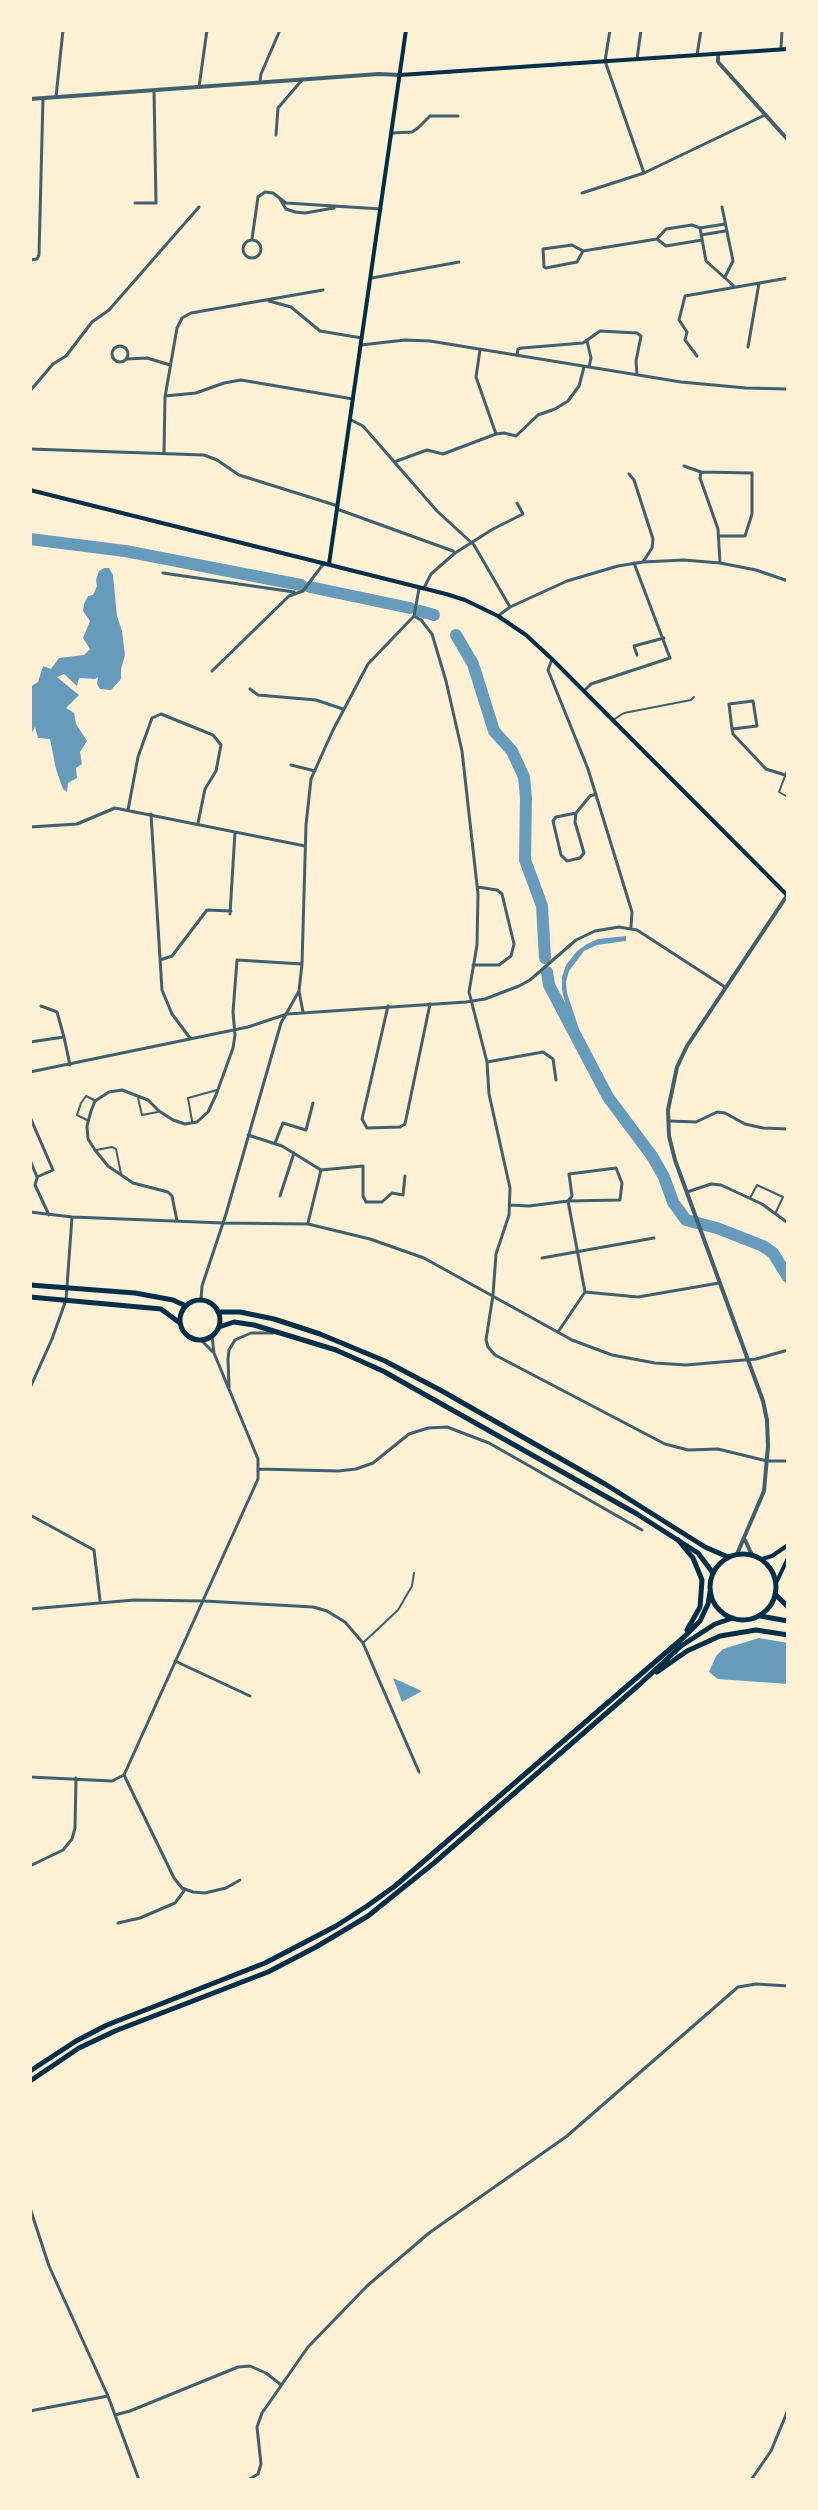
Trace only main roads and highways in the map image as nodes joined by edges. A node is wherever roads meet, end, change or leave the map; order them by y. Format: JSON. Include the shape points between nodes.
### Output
{"nodes":[{"id":1,"x":406,"y":30,"type":"edge"},
{"id":2,"x":788,"y":49,"type":"edge"},
{"id":3,"x":400,"y":75,"type":"junction"},
{"id":4,"x":30,"y":490,"type":"edge"},
{"id":5,"x":326,"y":564,"type":"junction"},
{"id":6,"x":788,"y":895,"type":"edge"},
{"id":7,"x":30,"y":1285,"type":"edge"},
{"id":8,"x":30,"y":1297,"type":"edge"},
{"id":9,"x":186,"y":1306,"type":"junction"},
{"id":10,"x":218,"y":1312,"type":"junction"},
{"id":11,"x":180,"y":1323,"type":"junction"},
{"id":12,"x":219,"y":1327,"type":"junction"},
{"id":13,"x":678,"y":1540,"type":"junction"},
{"id":14,"x":788,"y":1545,"type":"edge"},
{"id":15,"x":728,"y":1557,"type":"junction"},
{"id":16,"x":788,"y":1558,"type":"edge"},
{"id":17,"x":762,"y":1559,"type":"junction"},
{"id":18,"x":713,"y":1573,"type":"junction"},
{"id":19,"x":776,"y":1583,"type":"junction"},
{"id":20,"x":710,"y":1592,"type":"junction"},
{"id":21,"x":775,"y":1594,"type":"junction"},
{"id":22,"x":788,"y":1607,"type":"edge"},
{"id":23,"x":759,"y":1616,"type":"junction"},
{"id":24,"x":733,"y":1618,"type":"junction"},
{"id":25,"x":788,"y":1621,"type":"edge"},
{"id":26,"x":788,"y":1635,"type":"edge"},
{"id":27,"x":675,"y":1643,"type":"junction"},
{"id":28,"x":640,"y":1684,"type":"junction"},
{"id":29,"x":30,"y":2071,"type":"edge"},
{"id":30,"x":30,"y":2081,"type":"edge"}],
"edges":[{"from":1,"to":3,"type":"main road"},
{"from":2,"to":3,"type":"main road"},
{"from":3,"to":5,"type":"main road"},
{"from":4,"to":5,"type":"main road"},
{"from":5,"to":6,"type":"main road","via":[[465,600],[526,635]]},
{"from":7,"to":9,"type":"main road","via":[[135,1293]]},
{"from":8,"to":11,"type":"main road","via":[[161,1309]]},
{"from":9,"to":10,"type":"main road","via":[[201,1300]]},
{"from":9,"to":11,"type":"main road"},
{"from":10,"to":12,"type":"main road"},
{"from":10,"to":15,"type":"main road","via":[[274,1319],[385,1361]]},
{"from":11,"to":12,"type":"main road","via":[[195,1340],[212,1336]]},
{"from":12,"to":13,"type":"main road","via":[[234,1322],[289,1334],[383,1371]]},
{"from":13,"to":18,"type":"main road","via":[[703,1557]]},
{"from":13,"to":27,"type":"main road","via":[[696,1563],[703,1593],[696,1617]]},
{"from":14,"to":17,"type":"main road"},
{"from":15,"to":17,"type":"main road"},
{"from":15,"to":18,"type":"main road"},
{"from":16,"to":19,"type":"main road"},
{"from":17,"to":19,"type":"main road"},
{"from":18,"to":20,"type":"main road"},
{"from":19,"to":21,"type":"main road"},
{"from":20,"to":24,"type":"main road","via":[[718,1608]]},
{"from":20,"to":27,"type":"main road","via":[[700,1621]]},
{"from":21,"to":22,"type":"main road"},
{"from":21,"to":23,"type":"main road"},
{"from":23,"to":24,"type":"main road"},
{"from":23,"to":25,"type":"main road"},
{"from":24,"to":28,"type":"main road","via":[[681,1646]]},
{"from":26,"to":28,"type":"main road","via":[[756,1630],[720,1636],[687,1651]]},
{"from":27,"to":29,"type":"main road","via":[[367,1906],[265,1963],[107,2025]]},
{"from":28,"to":30,"type":"main road","via":[[424,1872],[358,1922],[268,1972],[79,2048]]}]}
